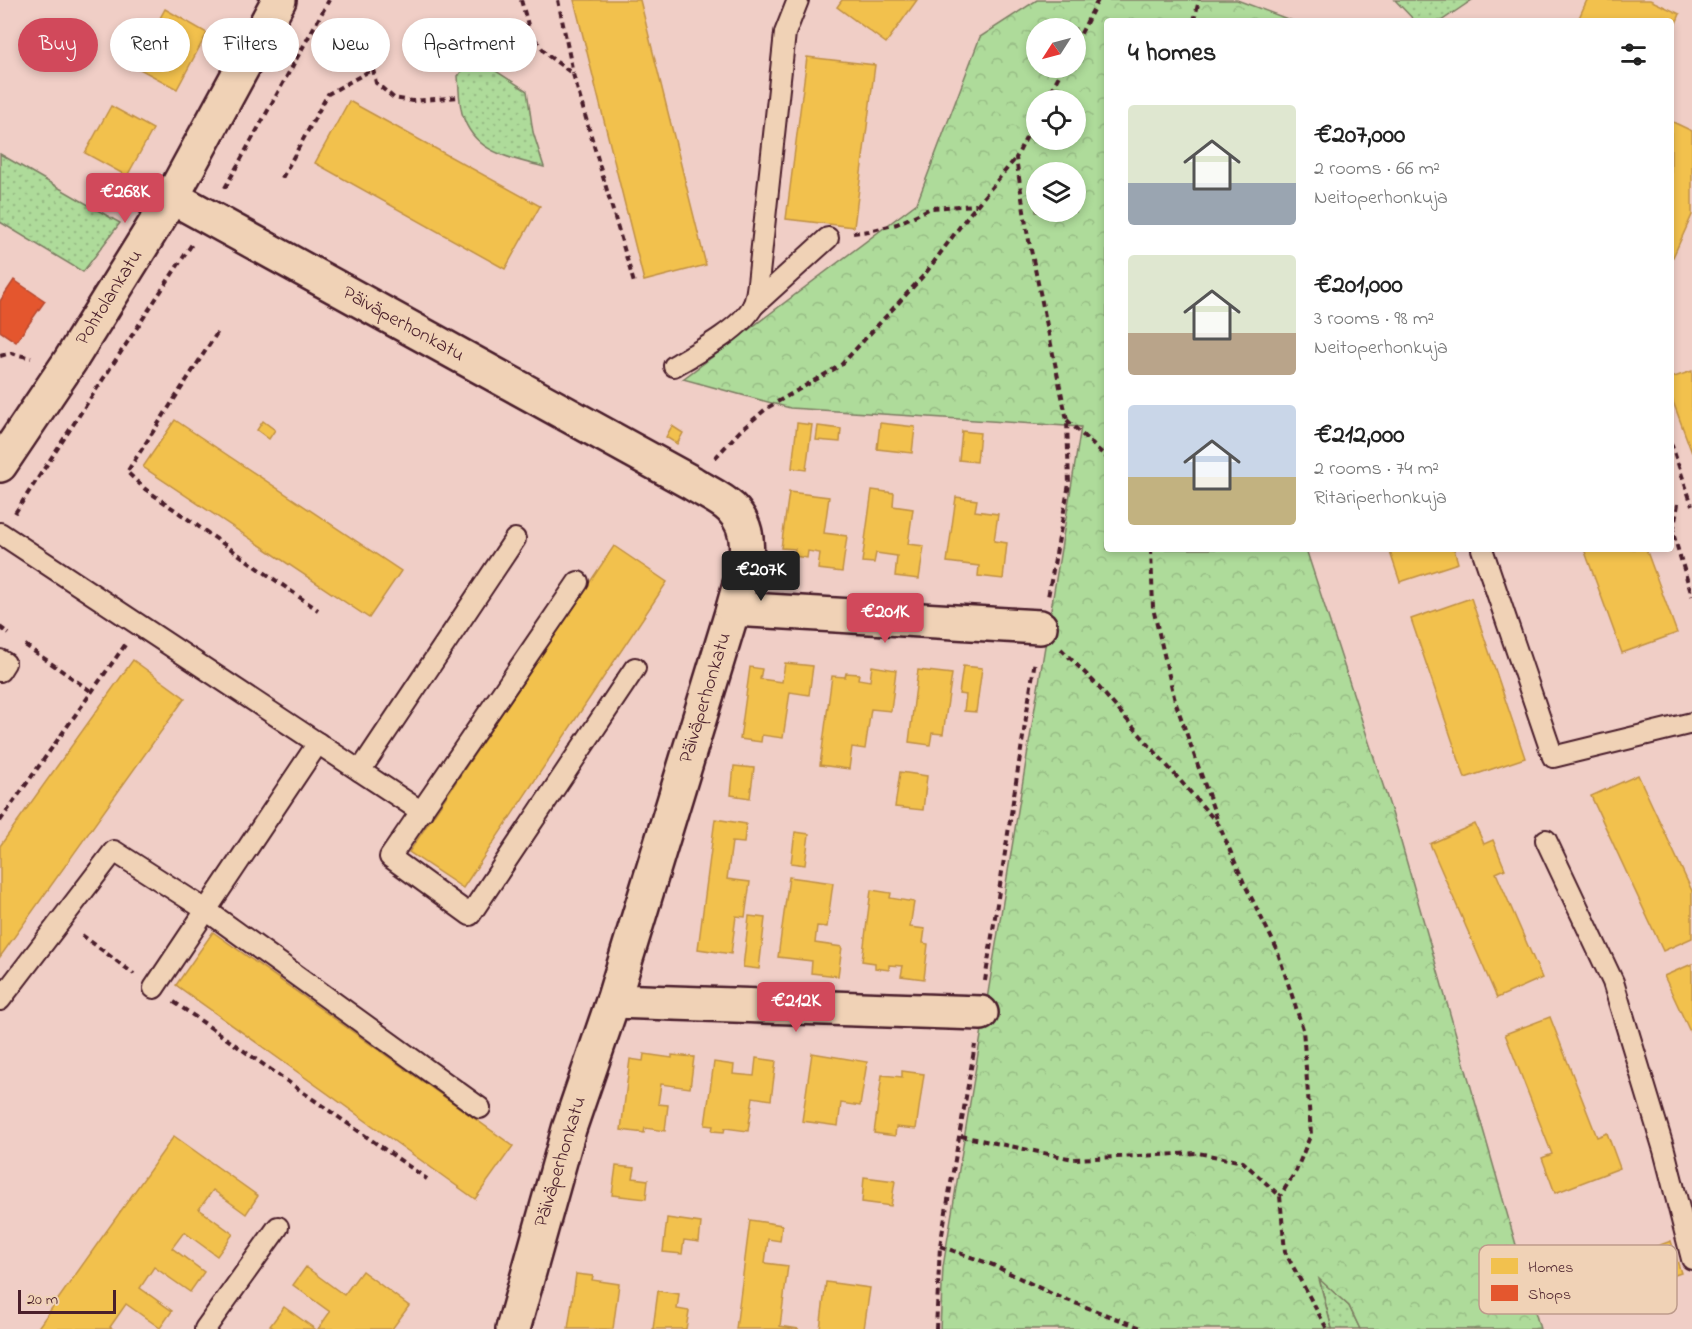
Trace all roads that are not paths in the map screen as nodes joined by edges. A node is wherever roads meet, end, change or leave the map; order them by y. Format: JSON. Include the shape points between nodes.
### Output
{"nodes":[{"id":1,"x":279,"y":0,"type":"edge"},
{"id":2,"x":798,"y":0,"type":"edge"},
{"id":3,"x":172,"y":197,"type":"junction"},
{"id":4,"x":828,"y":238,"type":"road end"},
{"id":5,"x":753,"y":306,"type":"junction"},
{"id":6,"x":674,"y":366,"type":"dead end"},
{"id":7,"x":0,"y":465,"type":"edge"},
{"id":8,"x":1,"y":533,"type":"edge"},
{"id":9,"x":515,"y":539,"type":"dead end"},
{"id":10,"x":1483,"y":552,"type":"edge"},
{"id":11,"x":578,"y":582,"type":"dead end"},
{"id":12,"x":733,"y":609,"type":"junction"},
{"id":13,"x":1040,"y":627,"type":"road end"},
{"id":14,"x":0,"y":660,"type":"edge"},
{"id":15,"x":635,"y":668,"type":"dead end"},
{"id":16,"x":0,"y":671,"type":"edge"},
{"id":17,"x":1692,"y":723,"type":"edge"},
{"id":18,"x":318,"y":743,"type":"junction"},
{"id":19,"x":360,"y":771,"type":"junction"},
{"id":20,"x":422,"y":812,"type":"junction"},
{"id":21,"x":1546,"y":840,"type":"dead end"},
{"id":22,"x":206,"y":910,"type":"junction"},
{"id":23,"x":154,"y":988,"type":"road end"},
{"id":24,"x":0,"y":999,"type":"edge"},
{"id":25,"x":613,"y":1001,"type":"junction"},
{"id":26,"x":981,"y":1013,"type":"road end"},
{"id":27,"x":480,"y":1108,"type":"dead end"},
{"id":28,"x":278,"y":1227,"type":"dead end"},
{"id":29,"x":1692,"y":1259,"type":"edge"},
{"id":30,"x":205,"y":1329,"type":"edge"},
{"id":31,"x":513,"y":1329,"type":"edge"}],
"edges":[{"from":1,"to":3,"type":"street","name":"Pohtolankatu"},
{"from":2,"to":5,"type":"lane","via":[[785,33]]},
{"from":3,"to":7,"type":"street","name":"Pohtolankatu"},
{"from":3,"to":12,"type":"street","name":"Päiväperhonkatu","via":[[731,508],[748,539]]},
{"from":4,"to":5,"type":"lane"},
{"from":5,"to":6,"type":"lane","via":[[735,326]]},
{"from":8,"to":18,"type":"lane"},
{"from":9,"to":19,"type":"lane"},
{"from":10,"to":17,"type":"lane","via":[[1553,757]]},
{"from":11,"to":20,"type":"lane"},
{"from":12,"to":13,"type":"street"},
{"from":12,"to":25,"type":"street","name":"Päiväperhonkatu"},
{"from":14,"to":16,"type":"lane","via":[[5,663]]},
{"from":15,"to":20,"type":"lane","via":[[470,915],[390,857]]},
{"from":18,"to":19,"type":"lane"},
{"from":18,"to":22,"type":"lane"},
{"from":19,"to":20,"type":"lane"},
{"from":21,"to":29,"type":"lane","via":[[1613,982]]},
{"from":22,"to":23,"type":"lane"},
{"from":22,"to":24,"type":"lane","via":[[114,851]]},
{"from":22,"to":27,"type":"lane"},
{"from":25,"to":26,"type":"street"},
{"from":25,"to":31,"type":"street","name":"Päiväperhonkatu","via":[[569,1129]]},
{"from":28,"to":30,"type":"lane"}]}
